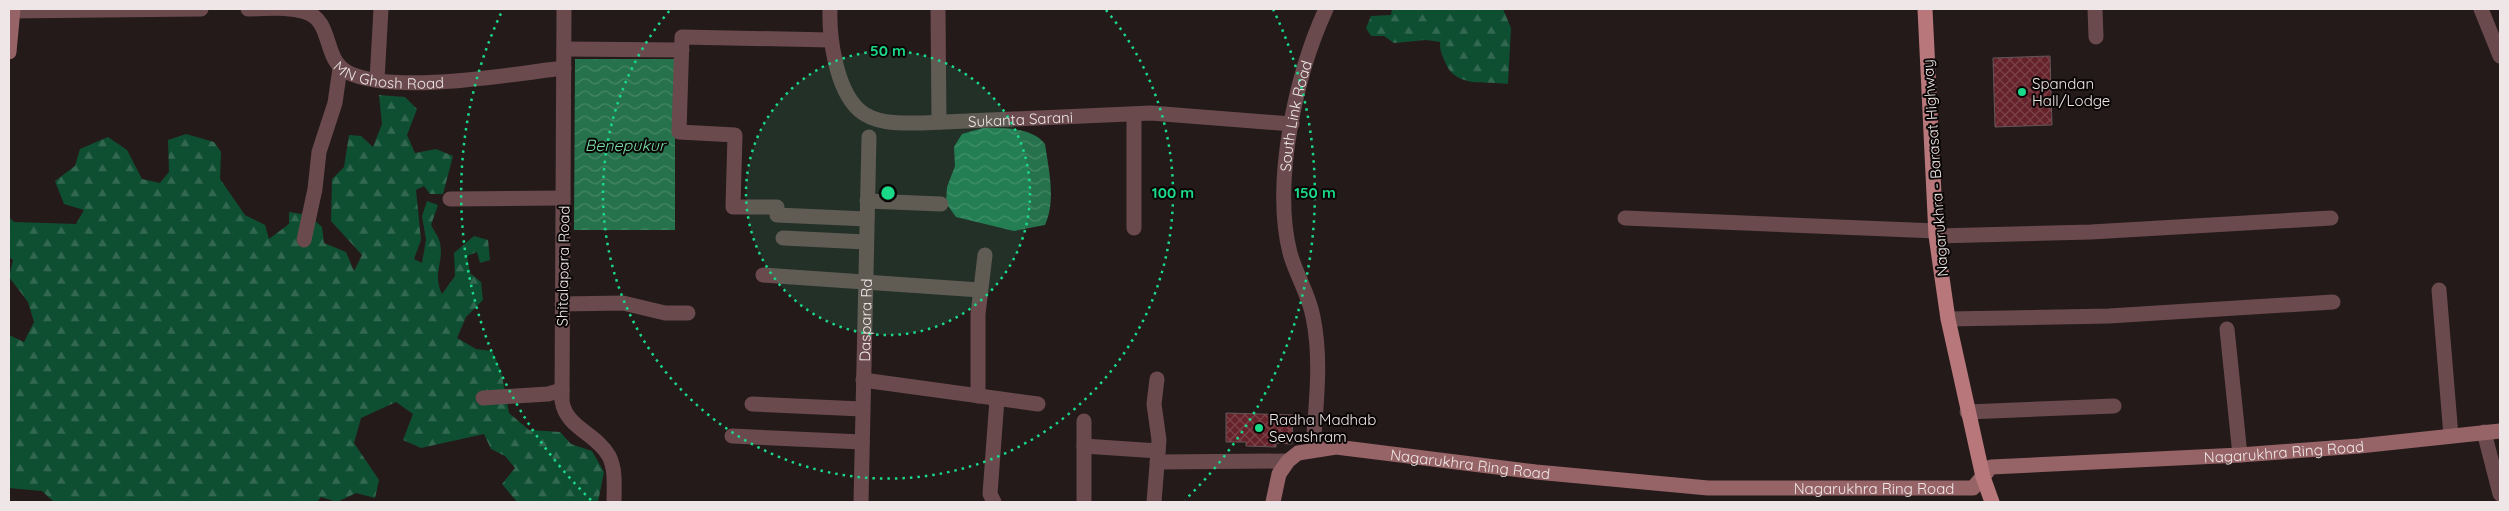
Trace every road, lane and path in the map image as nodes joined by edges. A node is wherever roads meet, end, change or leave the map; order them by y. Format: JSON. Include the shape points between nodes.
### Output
{"nodes":[{"id":1,"x":201,"y":9,"type":"edge"},
{"id":2,"x":248,"y":9,"type":"edge"},
{"id":3,"x":382,"y":9,"type":"edge"},
{"id":4,"x":564,"y":9,"type":"edge"},
{"id":5,"x":830,"y":9,"type":"edge"},
{"id":6,"x":938,"y":9,"type":"edge"},
{"id":7,"x":1326,"y":9,"type":"edge"},
{"id":8,"x":1925,"y":9,"type":"edge"},
{"id":9,"x":2095,"y":9,"type":"edge"},
{"id":10,"x":2481,"y":9,"type":"edge"},
{"id":11,"x":11,"y":10,"type":"edge"},
{"id":12,"x":2096,"y":37,"type":"dead end"},
{"id":13,"x":832,"y":40,"type":"junction"},
{"id":14,"x":564,"y":48,"type":"junction"},
{"id":15,"x":682,"y":50,"type":"junction"},
{"id":16,"x":9,"y":52,"type":"edge"},
{"id":17,"x":2500,"y":56,"type":"edge"},
{"id":18,"x":340,"y":68,"type":"junction"},
{"id":19,"x":564,"y":68,"type":"junction"},
{"id":20,"x":377,"y":80,"type":"junction"},
{"id":21,"x":860,"y":110,"type":"junction"},
{"id":22,"x":1134,"y":114,"type":"junction"},
{"id":23,"x":939,"y":122,"type":"junction"},
{"id":24,"x":895,"y":123,"type":"junction"},
{"id":25,"x":1292,"y":124,"type":"junction"},
{"id":26,"x":869,"y":137,"type":"junction"},
{"id":27,"x":563,"y":198,"type":"junction"},
{"id":28,"x":450,"y":199,"type":"dead end"},
{"id":29,"x":867,"y":201,"type":"junction"},
{"id":30,"x":941,"y":204,"type":"dead end"},
{"id":31,"x":1625,"y":218,"type":"dead end"},
{"id":32,"x":2331,"y":218,"type":"dead end"},
{"id":33,"x":866,"y":219,"type":"junction"},
{"id":34,"x":1134,"y":228,"type":"dead end"},
{"id":35,"x":1936,"y":234,"type":"junction"},
{"id":36,"x":783,"y":238,"type":"dead end"},
{"id":37,"x":304,"y":240,"type":"dead end"},
{"id":38,"x":866,"y":242,"type":"junction"},
{"id":39,"x":985,"y":255,"type":"dead end"},
{"id":40,"x":763,"y":275,"type":"dead end"},
{"id":41,"x":864,"y":282,"type":"junction"},
{"id":42,"x":980,"y":290,"type":"junction"},
{"id":43,"x":2439,"y":290,"type":"dead end"},
{"id":44,"x":2333,"y":302,"type":"dead end"},
{"id":45,"x":562,"y":304,"type":"junction"},
{"id":46,"x":688,"y":313,"type":"dead end"},
{"id":47,"x":1948,"y":319,"type":"junction"},
{"id":48,"x":2227,"y":329,"type":"dead end"},
{"id":49,"x":1157,"y":379,"type":"dead end"},
{"id":50,"x":863,"y":380,"type":"junction"},
{"id":51,"x":562,"y":390,"type":"junction"},
{"id":52,"x":978,"y":396,"type":"junction"},
{"id":53,"x":483,"y":398,"type":"dead end"},
{"id":54,"x":997,"y":399,"type":"junction"},
{"id":55,"x":752,"y":404,"type":"dead end"},
{"id":56,"x":1038,"y":404,"type":"dead end"},
{"id":57,"x":2114,"y":406,"type":"dead end"},
{"id":58,"x":862,"y":409,"type":"junction"},
{"id":59,"x":1967,"y":412,"type":"junction"},
{"id":60,"x":1084,"y":421,"type":"dead end"},
{"id":61,"x":2500,"y":430,"type":"edge"},
{"id":62,"x":2484,"y":432,"type":"junction"},
{"id":63,"x":1314,"y":434,"type":"junction"},
{"id":64,"x":732,"y":436,"type":"dead end"},
{"id":65,"x":2451,"y":436,"type":"junction"},
{"id":66,"x":862,"y":442,"type":"junction"},
{"id":67,"x":1084,"y":446,"type":"junction"},
{"id":68,"x":1336,"y":447,"type":"junction"},
{"id":69,"x":2240,"y":455,"type":"junction"},
{"id":70,"x":1158,"y":457,"type":"junction"},
{"id":71,"x":1293,"y":457,"type":"junction"},
{"id":72,"x":1983,"y":477,"type":"junction"},
{"id":73,"x":2500,"y":494,"type":"edge"},
{"id":74,"x":614,"y":502,"type":"edge"},
{"id":75,"x":861,"y":502,"type":"edge"},
{"id":76,"x":994,"y":502,"type":"edge"},
{"id":77,"x":1084,"y":502,"type":"edge"},
{"id":78,"x":1154,"y":502,"type":"edge"},
{"id":79,"x":1273,"y":502,"type":"edge"},
{"id":80,"x":1992,"y":502,"type":"edge"}],
"edges":[{"from":1,"to":11,"type":"street"},
{"from":2,"to":18,"type":"street","name":"MN Ghosh Road","via":[[294,9],[319,19]]},
{"from":3,"to":20,"type":"street"},
{"from":4,"to":14,"type":"street","name":"Shitalapara Road"},
{"from":5,"to":13,"type":"street"},
{"from":6,"to":23,"type":"street"},
{"from":7,"to":25,"type":"street","name":"South Link Road","via":[[1300,81]]},
{"from":8,"to":35,"type":"main road","name":"Nagarukhra - Barasat Highway"},
{"from":9,"to":12,"type":"street"},
{"from":10,"to":17,"type":"street"},
{"from":11,"to":16,"type":"main road"},
{"from":13,"to":15,"type":"street","via":[[682,37]]},
{"from":13,"to":21,"type":"street","via":[[839,75]]},
{"from":14,"to":15,"type":"street"},
{"from":14,"to":19,"type":"street","name":"Shitalapara Road"},
{"from":15,"to":33,"type":"street","via":[[679,132],[735,135],[733,207],[777,207],[777,215]]},
{"from":18,"to":20,"type":"street","name":"MN Ghosh Road","via":[[350,74]]},
{"from":18,"to":37,"type":"street","via":[[335,103],[319,152]]},
{"from":19,"to":20,"type":"street","name":"MN Ghosh Road","via":[[405,83]]},
{"from":19,"to":27,"type":"street","name":"Shitalapara Road"},
{"from":21,"to":24,"type":"street","name":"Sukanta Sarani","via":[[875,119]]},
{"from":21,"to":26,"type":"street"},
{"from":22,"to":23,"type":"street","name":"Sukanta Sarani"},
{"from":22,"to":25,"type":"street","name":"Sukanta Sarani"},
{"from":22,"to":34,"type":"street"},
{"from":23,"to":24,"type":"street","name":"Sukanta Sarani"},
{"from":24,"to":26,"type":"street","via":[[882,125]]},
{"from":25,"to":63,"type":"street","name":"South Link Road","via":[[1285,182],[1285,224],[1290,253],[1313,316],[1318,358]]},
{"from":26,"to":29,"type":"street","name":"Daspara Rd"},
{"from":27,"to":28,"type":"street"},
{"from":27,"to":45,"type":"street","name":"Shitalapara Road"},
{"from":29,"to":30,"type":"street"},
{"from":29,"to":33,"type":"street","name":"Daspara Rd"},
{"from":31,"to":35,"type":"street"},
{"from":32,"to":35,"type":"street","via":[[2091,232]]},
{"from":33,"to":38,"type":"street","name":"Daspara Rd"},
{"from":35,"to":47,"type":"main road","name":"Nagarukhra - Barasat Highway"},
{"from":36,"to":38,"type":"street"},
{"from":38,"to":41,"type":"street","name":"Daspara Rd"},
{"from":39,"to":42,"type":"street"},
{"from":40,"to":41,"type":"street"},
{"from":41,"to":42,"type":"street"},
{"from":41,"to":50,"type":"street","name":"Daspara Rd"},
{"from":42,"to":52,"type":"street"},
{"from":43,"to":65,"type":"street"},
{"from":44,"to":47,"type":"street","via":[[2109,316]]},
{"from":45,"to":46,"type":"street","via":[[623,303],[666,313]]},
{"from":45,"to":51,"type":"street","name":"Shitalapara Road"},
{"from":47,"to":59,"type":"main road","name":"Nagarukhra - Barasat Highway"},
{"from":48,"to":69,"type":"street"},
{"from":49,"to":70,"type":"street","via":[[1154,404]]},
{"from":50,"to":52,"type":"street"},
{"from":50,"to":58,"type":"street","name":"Daspara Rd"},
{"from":51,"to":53,"type":"street","via":[[548,394]]},
{"from":51,"to":74,"type":"street","name":"Shitalapara Road","via":[[564,411],[571,421],[598,441],[609,456],[615,476]]},
{"from":52,"to":54,"type":"street"},
{"from":54,"to":56,"type":"street"},
{"from":54,"to":76,"type":"street","via":[[990,494]]},
{"from":55,"to":58,"type":"street"},
{"from":57,"to":59,"type":"street"},
{"from":58,"to":66,"type":"street","name":"Daspara Rd"},
{"from":59,"to":72,"type":"main road","name":"Nagarukhra - Barasat Highway"},
{"from":60,"to":67,"type":"street"},
{"from":61,"to":62,"type":"main road","name":"Nagarukhra Ring Road"},
{"from":62,"to":65,"type":"main road","name":"Nagarukhra Ring Road"},
{"from":62,"to":73,"type":"street"},
{"from":63,"to":68,"type":"street"},
{"from":63,"to":71,"type":"street"},
{"from":64,"to":66,"type":"street"},
{"from":65,"to":69,"type":"main road","name":"Nagarukhra Ring Road"},
{"from":66,"to":75,"type":"street","name":"Daspara Rd"},
{"from":67,"to":70,"type":"street"},
{"from":67,"to":77,"type":"street"},
{"from":68,"to":71,"type":"main road","name":"Nagarukhra Ring Road"},
{"from":68,"to":72,"type":"main road","name":"Nagarukhra Ring Road","via":[[1536,472],[1708,488],[1973,488]]},
{"from":69,"to":72,"type":"main road","name":"Nagarukhra Ring Road","via":[[1991,467]]},
{"from":70,"to":71,"type":"street"},
{"from":70,"to":78,"type":"street"},
{"from":71,"to":79,"type":"main road","via":[[1279,474]]},
{"from":72,"to":80,"type":"main road","name":"Nagarukhra - Barasat Highway"}]}
